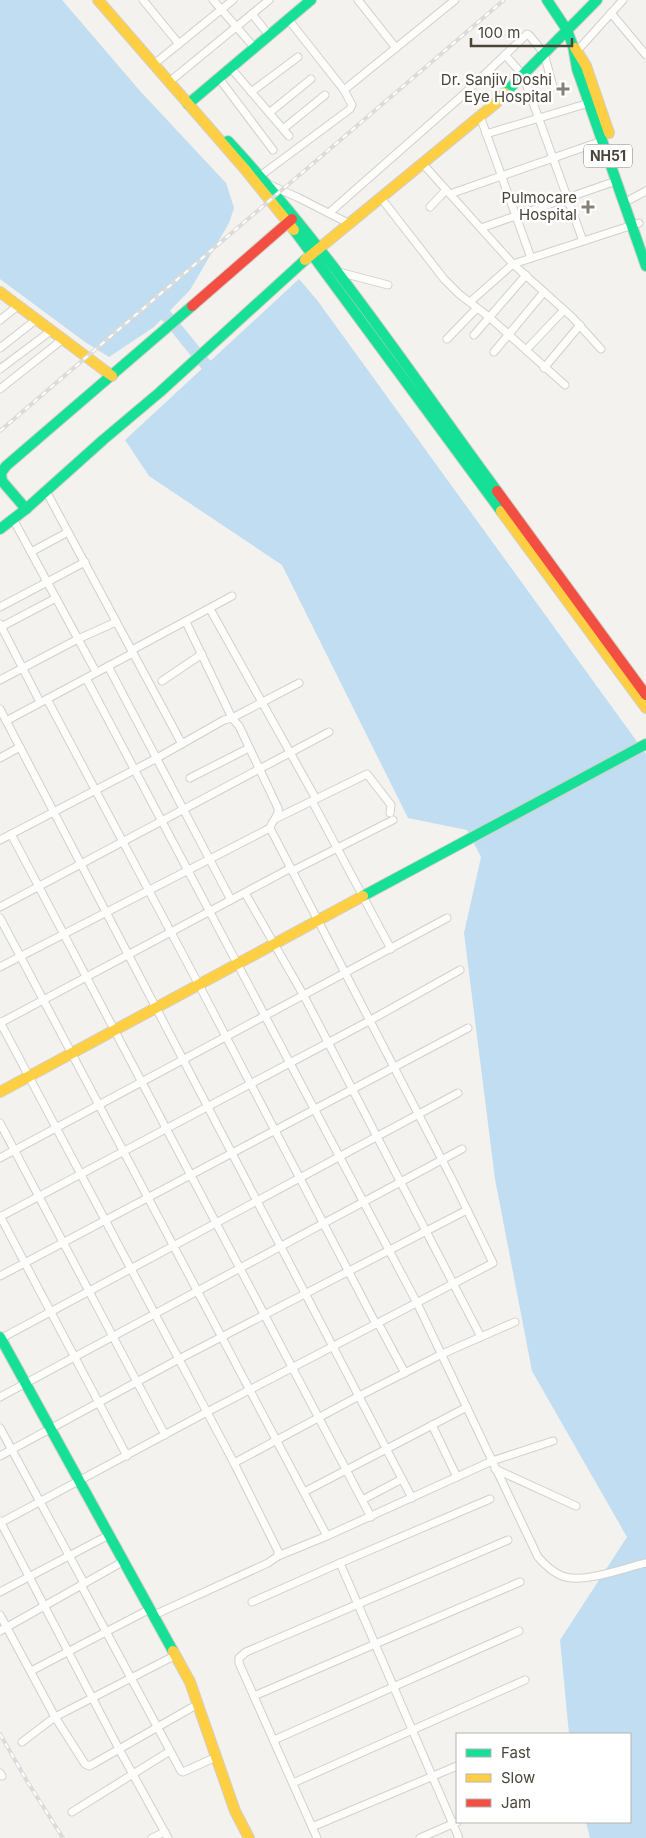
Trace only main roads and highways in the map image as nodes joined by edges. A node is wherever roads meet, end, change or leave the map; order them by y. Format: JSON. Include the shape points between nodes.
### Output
{"nodes":[{"id":1,"x":98,"y":0,"type":"edge"},
{"id":2,"x":106,"y":0,"type":"edge"},
{"id":3,"x":547,"y":0,"type":"edge"},
{"id":4,"x":597,"y":0,"type":"edge"},
{"id":5,"x":306,"y":1,"type":"edge"},
{"id":6,"x":567,"y":30,"type":"junction"},
{"id":7,"x":575,"y":49,"type":"junction"},
{"id":8,"x":190,"y":102,"type":"junction"},
{"id":9,"x":255,"y":177,"type":"junction"},
{"id":10,"x":291,"y":220,"type":"junction"},
{"id":11,"x":636,"y":224,"type":"junction"},
{"id":12,"x":646,"y":243,"type":"edge"},
{"id":13,"x":316,"y":252,"type":"junction"},
{"id":14,"x":646,"y":266,"type":"edge"},
{"id":15,"x":0,"y":292,"type":"edge"},
{"id":16,"x":112,"y":376,"type":"junction"},
{"id":17,"x":411,"y":382,"type":"junction"},
{"id":18,"x":26,"y":509,"type":"junction"},
{"id":19,"x":0,"y":529,"type":"edge"},
{"id":20,"x":646,"y":695,"type":"edge"},
{"id":21,"x":646,"y":708,"type":"edge"},
{"id":22,"x":646,"y":744,"type":"edge"},
{"id":23,"x":0,"y":1092,"type":"edge"},
{"id":24,"x":0,"y":1338,"type":"edge"},
{"id":25,"x":246,"y":1837,"type":"edge"}],
"edges":[{"from":1,"to":8,"type":"main road"},
{"from":2,"to":8,"type":"main road","via":[[174,78]]},
{"from":3,"to":6,"type":"main road","number":"NH51"},
{"from":4,"to":6,"type":"main road"},
{"from":5,"to":8,"type":"main road"},
{"from":6,"to":7,"type":"main road","number":"NH51"},
{"from":6,"to":13,"type":"main road","via":[[496,102]]},
{"from":7,"to":11,"type":"main road","number":"NH51","via":[[586,66],[631,199]]},
{"from":7,"to":11,"type":"main road","number":"NH51","via":[[576,69],[616,181]]},
{"from":8,"to":9,"type":"main road"},
{"from":9,"to":10,"type":"main road"},
{"from":9,"to":10,"type":"main road","via":[[268,184]]},
{"from":10,"to":13,"type":"main road"},
{"from":10,"to":16,"type":"main road"},
{"from":11,"to":12,"type":"main road","number":"NH51"},
{"from":11,"to":14,"type":"main road","number":"NH51"},
{"from":13,"to":17,"type":"main road"},
{"from":13,"to":17,"type":"main road","via":[[335,270]]},
{"from":13,"to":18,"type":"main road"},
{"from":15,"to":16,"type":"main road"},
{"from":16,"to":18,"type":"main road","via":[[1,473],[2,480]]},
{"from":17,"to":20,"type":"main road"},
{"from":17,"to":21,"type":"main road"},
{"from":18,"to":19,"type":"main road"},
{"from":22,"to":23,"type":"main road"},
{"from":24,"to":25,"type":"main road","via":[[190,1682]]}]}
